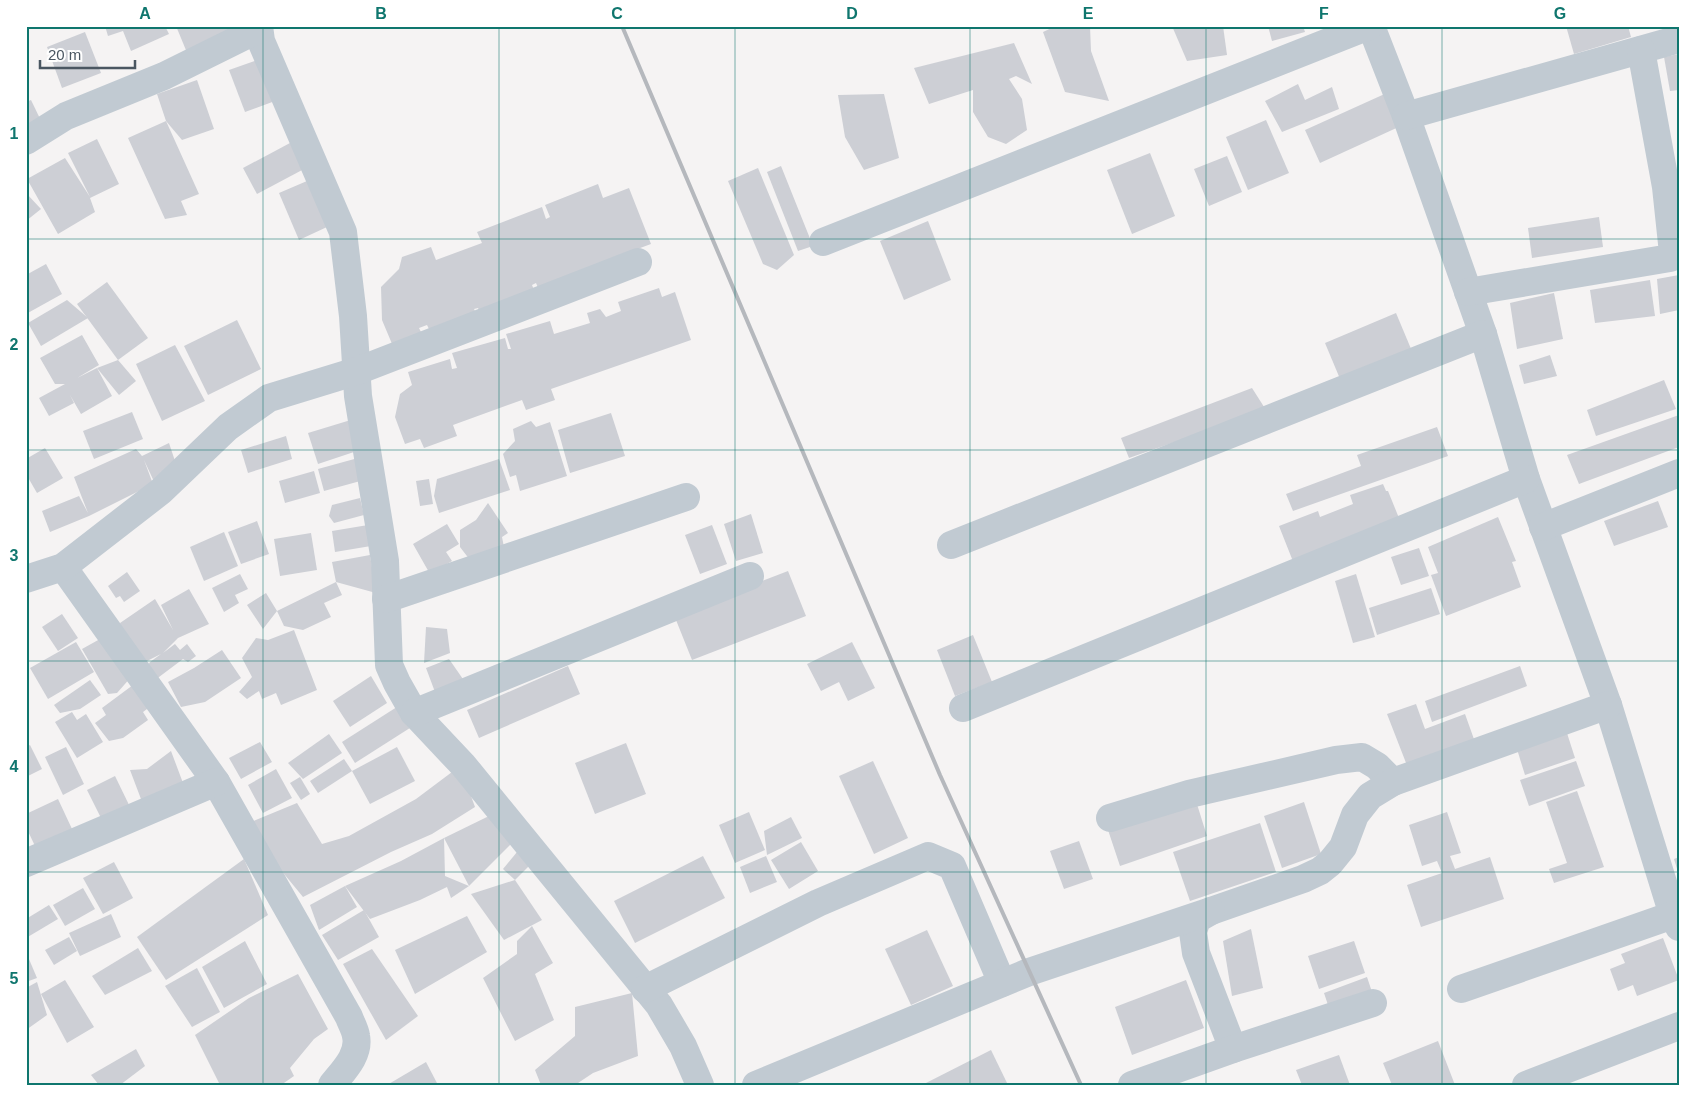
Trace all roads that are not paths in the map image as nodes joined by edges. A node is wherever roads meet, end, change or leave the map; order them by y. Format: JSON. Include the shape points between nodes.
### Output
{"nodes":[{"id":1,"x":1370,"y":26,"type":"edge"},
{"id":2,"x":259,"y":28,"type":"edge"},
{"id":3,"x":1679,"y":39,"type":"edge"},
{"id":4,"x":1641,"y":50,"type":"junction"},
{"id":5,"x":1406,"y":116,"type":"junction"},
{"id":6,"x":26,"y":141,"type":"edge"},
{"id":7,"x":823,"y":242,"type":"dead end"},
{"id":8,"x":638,"y":262,"type":"dead end"},
{"id":9,"x":1468,"y":292,"type":"junction"},
{"id":10,"x":1483,"y":334,"type":"junction"},
{"id":11,"x":357,"y":371,"type":"junction"},
{"id":12,"x":1679,"y":472,"type":"edge"},
{"id":13,"x":1526,"y":479,"type":"junction"},
{"id":14,"x":686,"y":497,"type":"dead end"},
{"id":15,"x":1544,"y":527,"type":"junction"},
{"id":16,"x":952,"y":545,"type":"dead end"},
{"id":17,"x":63,"y":567,"type":"junction"},
{"id":18,"x":750,"y":576,"type":"dead end"},
{"id":19,"x":26,"y":579,"type":"edge"},
{"id":20,"x":386,"y":599,"type":"junction"},
{"id":21,"x":1608,"y":705,"type":"junction"},
{"id":22,"x":963,"y":708,"type":"dead end"},
{"id":23,"x":414,"y":713,"type":"junction"},
{"id":24,"x":216,"y":782,"type":"junction"},
{"id":25,"x":1393,"y":782,"type":"junction"},
{"id":26,"x":1110,"y":818,"type":"dead end"},
{"id":27,"x":26,"y":863,"type":"edge"},
{"id":28,"x":1211,"y":911,"type":"junction"},
{"id":29,"x":1676,"y":921,"type":"edge"},
{"id":30,"x":1002,"y":983,"type":"junction"},
{"id":31,"x":645,"y":988,"type":"junction"},
{"id":32,"x":1462,"y":989,"type":"dead end"},
{"id":33,"x":1373,"y":1003,"type":"dead end"},
{"id":34,"x":1679,"y":1026,"type":"edge"},
{"id":35,"x":1233,"y":1049,"type":"junction"},
{"id":36,"x":332,"y":1085,"type":"edge"},
{"id":37,"x":700,"y":1085,"type":"edge"},
{"id":38,"x":756,"y":1085,"type":"edge"},
{"id":39,"x":1132,"y":1085,"type":"edge"},
{"id":40,"x":1526,"y":1085,"type":"edge"}],
"edges":[{"from":1,"to":5,"type":"street"},
{"from":1,"to":7,"type":"street"},
{"from":2,"to":6,"type":"street","via":[[164,76],[66,116]]},
{"from":2,"to":11,"type":"street","via":[[261,41],[342,232]]},
{"from":3,"to":4,"type":"street"},
{"from":4,"to":5,"type":"street"},
{"from":4,"to":9,"type":"street","via":[[1666,187],[1673,252],[1670,258]]},
{"from":5,"to":9,"type":"street"},
{"from":8,"to":11,"type":"street"},
{"from":9,"to":10,"type":"street"},
{"from":10,"to":13,"type":"street"},
{"from":10,"to":16,"type":"street"},
{"from":11,"to":17,"type":"street","via":[[269,398],[228,427],[161,491]]},
{"from":11,"to":20,"type":"street","via":[[358,396],[385,561]]},
{"from":12,"to":15,"type":"street"},
{"from":13,"to":15,"type":"street"},
{"from":13,"to":22,"type":"street"},
{"from":14,"to":20,"type":"street"},
{"from":15,"to":21,"type":"street"},
{"from":17,"to":19,"type":"street"},
{"from":17,"to":24,"type":"street"},
{"from":18,"to":23,"type":"street"},
{"from":20,"to":23,"type":"street","via":[[389,665]]},
{"from":21,"to":25,"type":"street"},
{"from":21,"to":29,"type":"street"},
{"from":23,"to":31,"type":"street","via":[[464,765]]},
{"from":24,"to":27,"type":"street"},
{"from":24,"to":36,"type":"street","via":[[349,1017],[356,1037],[355,1053]]},
{"from":25,"to":26,"type":"street","via":[[1362,757],[1336,760],[1189,794]]},
{"from":25,"to":28,"type":"street","via":[[1370,796],[1355,815],[1343,846],[1320,871]]},
{"from":28,"to":30,"type":"street"},
{"from":28,"to":35,"type":"street","via":[[1197,920],[1193,932],[1196,953]]},
{"from":29,"to":32,"type":"street"},
{"from":30,"to":31,"type":"street","via":[[952,866],[928,856],[818,903]]},
{"from":30,"to":38,"type":"street"},
{"from":31,"to":37,"type":"street","via":[[684,1046]]},
{"from":33,"to":35,"type":"street"},
{"from":34,"to":40,"type":"street"},
{"from":35,"to":39,"type":"street"}]}
